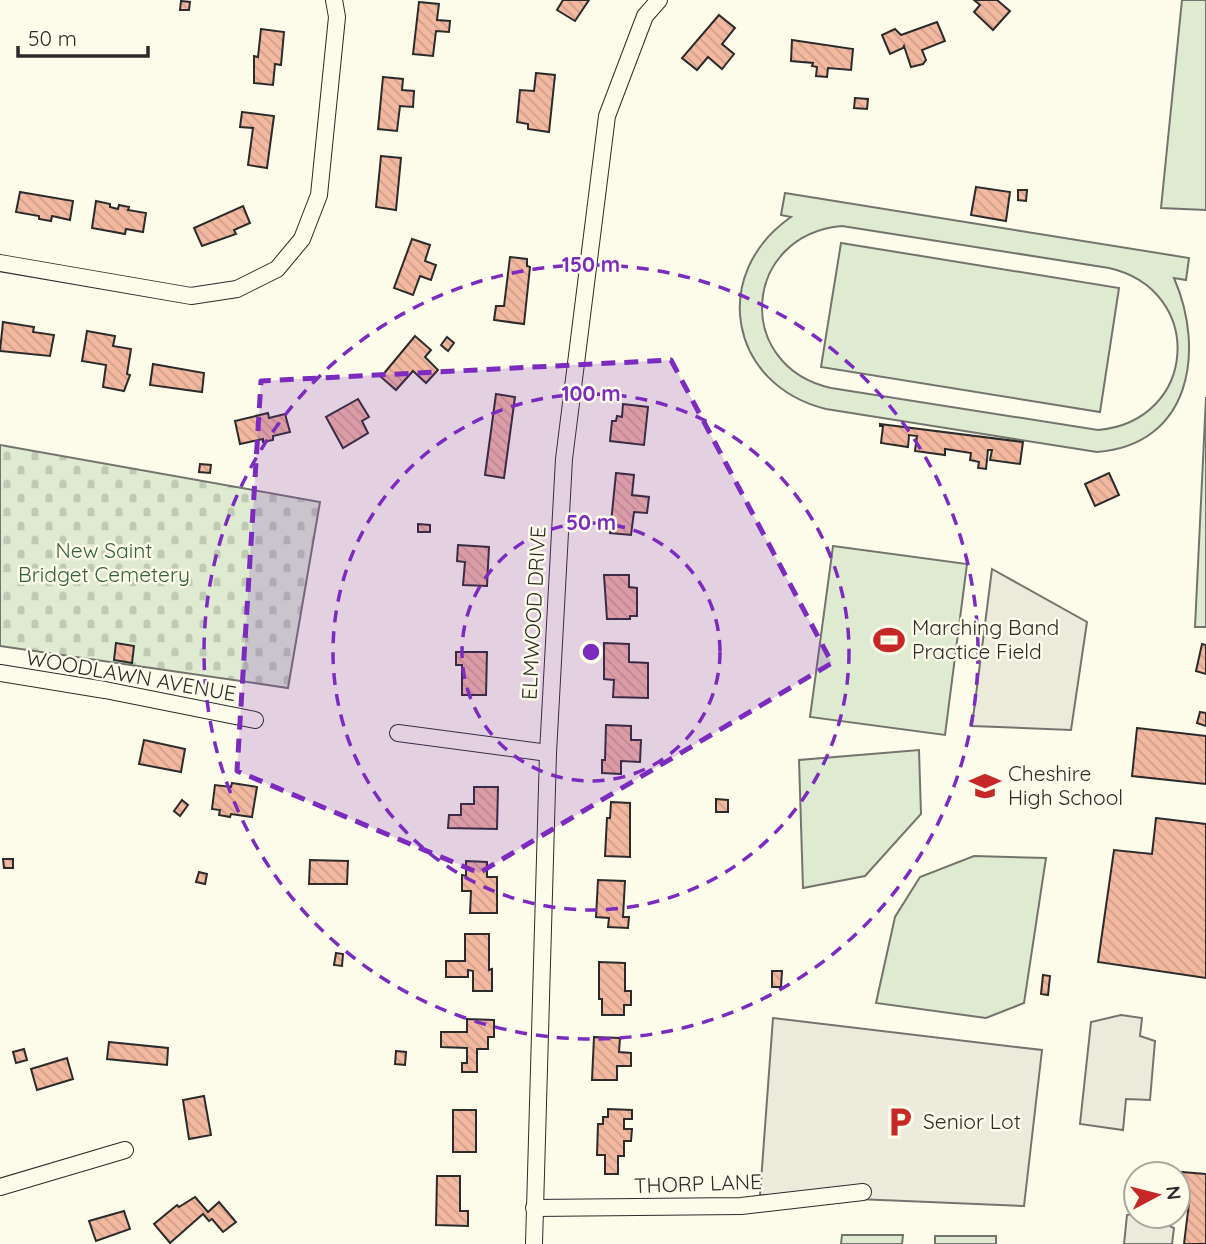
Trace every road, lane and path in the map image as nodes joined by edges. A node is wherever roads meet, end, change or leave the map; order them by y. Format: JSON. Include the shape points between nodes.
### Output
{"nodes":[{"id":1,"x":334,"y":0,"type":"edge"},
{"id":2,"x":659,"y":0,"type":"edge"},
{"id":3,"x":0,"y":264,"type":"edge"},
{"id":4,"x":0,"y":673,"type":"edge"},
{"id":5,"x":255,"y":720,"type":"dead end"},
{"id":6,"x":398,"y":733,"type":"dead end"},
{"id":7,"x":548,"y":753,"type":"junction"},
{"id":8,"x":125,"y":1150,"type":"dead end"},
{"id":9,"x":0,"y":1187,"type":"edge"},
{"id":10,"x":863,"y":1192,"type":"dead end"},
{"id":11,"x":534,"y":1208,"type":"junction"},
{"id":12,"x":534,"y":1244,"type":"edge"}],
"edges":[{"from":1,"to":3,"type":"street","via":[[337,18],[319,195],[302,239],[277,269],[237,289],[191,296]]},
{"from":2,"to":7,"type":"street","name":"ELMWOOD DRIVE","via":[[645,16],[607,116],[564,459]]},
{"from":4,"to":5,"type":"street","name":"WOODLAWN AVENUE"},
{"from":6,"to":7,"type":"street"},
{"from":7,"to":11,"type":"street","name":"ELMWOOD DRIVE"},
{"from":8,"to":9,"type":"street"},
{"from":10,"to":11,"type":"street","name":"THORP LANE","via":[[741,1206]]},
{"from":11,"to":12,"type":"street","name":"ELMWOOD DRIVE"}]}
